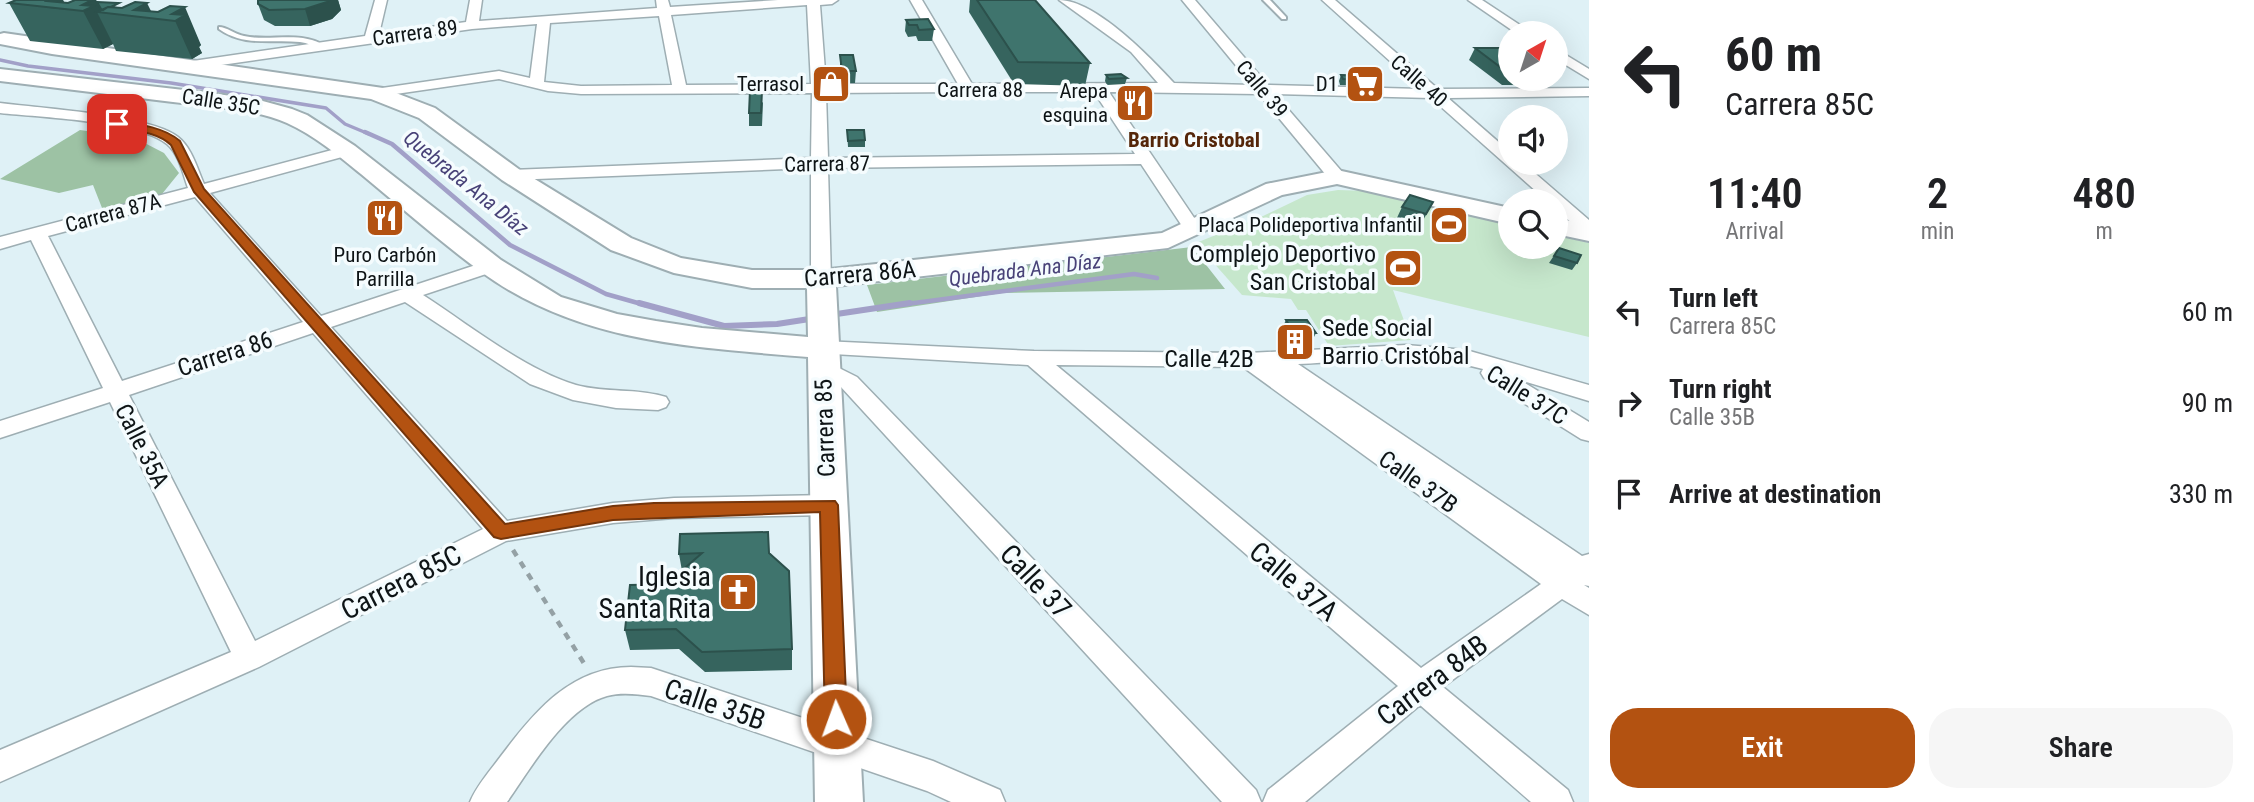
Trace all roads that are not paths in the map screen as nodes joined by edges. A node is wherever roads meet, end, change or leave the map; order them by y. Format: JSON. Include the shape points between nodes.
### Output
{"nodes":[{"id":1,"x":381,"y":0,"type":"edge"},
{"id":2,"x":476,"y":0,"type":"edge"},
{"id":3,"x":832,"y":0,"type":"edge"},
{"id":4,"x":916,"y":0,"type":"edge"},
{"id":5,"x":1065,"y":0,"type":"edge"},
{"id":6,"x":1188,"y":0,"type":"edge"},
{"id":7,"x":1266,"y":0,"type":"edge"},
{"id":8,"x":1328,"y":0,"type":"edge"},
{"id":9,"x":1341,"y":0,"type":"edge"},
{"id":10,"x":1474,"y":0,"type":"edge"},
{"id":11,"x":813,"y":1,"type":"edge"},
{"id":12,"x":663,"y":5,"type":"edge"},
{"id":13,"x":544,"y":18,"type":"junction"},
{"id":14,"x":1284,"y":18,"type":"dead end"},
{"id":15,"x":1506,"y":21,"type":"edge"},
{"id":16,"x":27,"y":22,"type":"edge"},
{"id":17,"x":472,"y":25,"type":"junction"},
{"id":18,"x":221,"y":27,"type":"dead end"},
{"id":19,"x":371,"y":38,"type":"junction"},
{"id":20,"x":1,"y":40,"type":"edge"},
{"id":21,"x":321,"y":46,"type":"junction"},
{"id":22,"x":1568,"y":61,"type":"edge"},
{"id":23,"x":186,"y":66,"type":"junction"},
{"id":24,"x":1054,"y":74,"type":"edge"},
{"id":25,"x":0,"y":75,"type":"edge"},
{"id":26,"x":1589,"y":75,"type":"edge"},
{"id":27,"x":537,"y":83,"type":"junction"},
{"id":28,"x":1170,"y":87,"type":"junction"},
{"id":29,"x":680,"y":89,"type":"junction"},
{"id":30,"x":1100,"y":89,"type":"junction"},
{"id":31,"x":818,"y":90,"type":"junction"},
{"id":32,"x":969,"y":90,"type":"junction"},
{"id":33,"x":1059,"y":90,"type":"junction"},
{"id":34,"x":1263,"y":90,"type":"junction"},
{"id":35,"x":1589,"y":92,"type":"edge"},
{"id":36,"x":375,"y":93,"type":"junction"},
{"id":37,"x":1433,"y":93,"type":"junction"},
{"id":38,"x":1450,"y":94,"type":"junction"},
{"id":39,"x":0,"y":108,"type":"edge"},
{"id":40,"x":1498,"y":135,"type":"edge"},
{"id":41,"x":1498,"y":150,"type":"edge"},
{"id":42,"x":347,"y":151,"type":"junction"},
{"id":43,"x":1144,"y":159,"type":"junction"},
{"id":44,"x":819,"y":163,"type":"junction"},
{"id":45,"x":511,"y":175,"type":"junction"},
{"id":46,"x":1527,"y":175,"type":"edge"},
{"id":47,"x":1545,"y":175,"type":"edge"},
{"id":48,"x":1337,"y":177,"type":"junction"},
{"id":49,"x":198,"y":190,"type":"junction"},
{"id":50,"x":1589,"y":212,"type":"edge"},
{"id":51,"x":1498,"y":213,"type":"edge"},
{"id":52,"x":1192,"y":228,"type":"junction"},
{"id":53,"x":1568,"y":228,"type":"edge"},
{"id":54,"x":1589,"y":231,"type":"edge"},
{"id":55,"x":37,"y":233,"type":"junction"},
{"id":56,"x":0,"y":243,"type":"edge"},
{"id":57,"x":491,"y":266,"type":"junction"},
{"id":58,"x":821,"y":289,"type":"junction"},
{"id":59,"x":407,"y":294,"type":"junction"},
{"id":60,"x":318,"y":324,"type":"junction"},
{"id":61,"x":822,"y":351,"type":"junction"},
{"id":62,"x":1466,"y":357,"type":"junction"},
{"id":63,"x":1034,"y":358,"type":"junction"},
{"id":64,"x":1273,"y":358,"type":"junction"},
{"id":65,"x":1248,"y":360,"type":"junction"},
{"id":66,"x":115,"y":391,"type":"junction"},
{"id":67,"x":1589,"y":393,"type":"edge"},
{"id":68,"x":659,"y":402,"type":"dead end"},
{"id":69,"x":0,"y":430,"type":"edge"},
{"id":70,"x":1589,"y":433,"type":"edge"},
{"id":71,"x":829,"y":505,"type":"junction"},
{"id":72,"x":501,"y":532,"type":"junction"},
{"id":73,"x":1581,"y":574,"type":"edge"},
{"id":74,"x":1589,"y":603,"type":"edge"},
{"id":75,"x":249,"y":658,"type":"junction"},
{"id":76,"x":1419,"y":687,"type":"junction"},
{"id":77,"x":837,"y":745,"type":"junction"},
{"id":78,"x":0,"y":766,"type":"edge"},
{"id":79,"x":487,"y":802,"type":"edge"},
{"id":80,"x":839,"y":802,"type":"edge"},
{"id":81,"x":988,"y":802,"type":"edge"},
{"id":82,"x":1244,"y":802,"type":"edge"},
{"id":83,"x":1280,"y":802,"type":"edge"},
{"id":84,"x":1556,"y":802,"type":"edge"}],
"edges":[{"from":1,"to":19,"type":"street"},
{"from":2,"to":17,"type":"street"},
{"from":3,"to":11,"type":"street","name":"Carrera 89"},
{"from":4,"to":32,"type":"street"},
{"from":5,"to":28,"type":"street","via":[[1136,49]]},
{"from":6,"to":34,"type":"street","name":"Calle 39"},
{"from":7,"to":14,"type":"lane"},
{"from":8,"to":37,"type":"street","name":"Calle 40"},
{"from":9,"to":38,"type":"street","name":"Calle 40"},
{"from":10,"to":15,"type":"street"},
{"from":11,"to":12,"type":"street","name":"Carrera 89"},
{"from":11,"to":31,"type":"street"},
{"from":12,"to":13,"type":"street","name":"Carrera 89"},
{"from":12,"to":29,"type":"street"},
{"from":13,"to":17,"type":"street","name":"Carrera 89"},
{"from":13,"to":27,"type":"street"},
{"from":16,"to":20,"type":"street"},
{"from":17,"to":19,"type":"street","name":"Carrera 89"},
{"from":18,"to":21,"type":"lane","via":[[228,34],[247,38],[309,41]]},
{"from":19,"to":21,"type":"street","name":"Carrera 89"},
{"from":20,"to":23,"type":"street","name":"Carrera 89"},
{"from":21,"to":23,"type":"street","name":"Carrera 89"},
{"from":22,"to":26,"type":"street"},
{"from":23,"to":36,"type":"street","name":"Calle 35C"},
{"from":24,"to":33,"type":"lane"},
{"from":25,"to":42,"type":"street","name":"Calle 35C","via":[[260,107],[299,120]]},
{"from":27,"to":29,"type":"street","name":"Carrera 88","via":[[561,89]]},
{"from":27,"to":36,"type":"street","name":"Carrera 88","via":[[499,75]]},
{"from":28,"to":30,"type":"street","name":"Carrera 88"},
{"from":28,"to":34,"type":"street","name":"Carrera 88"},
{"from":29,"to":31,"type":"street","name":"Carrera 88"},
{"from":30,"to":33,"type":"street","name":"Carrera 88"},
{"from":30,"to":43,"type":"street"},
{"from":31,"to":32,"type":"street","name":"Carrera 88"},
{"from":31,"to":44,"type":"street"},
{"from":32,"to":33,"type":"street","name":"Carrera 88"},
{"from":34,"to":37,"type":"street","name":"Carrera 88"},
{"from":34,"to":48,"type":"street","name":"Calle 39"},
{"from":35,"to":38,"type":"street","name":"Carrera 88"},
{"from":36,"to":45,"type":"street","name":"Calle 35C","via":[[427,113]]},
{"from":37,"to":38,"type":"street","name":"Carrera 88"},
{"from":37,"to":41,"type":"street","name":"Calle 40"},
{"from":38,"to":40,"type":"street","name":"Calle 40"},
{"from":39,"to":49,"type":"street","via":[[142,128],[170,138],[182,151]]},
{"from":42,"to":49,"type":"street","name":"Carrera 87A"},
{"from":42,"to":57,"type":"street","name":"Calle 35C"},
{"from":43,"to":44,"type":"street","name":"Carrera 87"},
{"from":43,"to":52,"type":"street"},
{"from":44,"to":45,"type":"street","name":"Carrera 87"},
{"from":44,"to":58,"type":"street"},
{"from":45,"to":58,"type":"street","name":"Carrera 86A","via":[[621,244],[674,265]]},
{"from":46,"to":54,"type":"street","name":"Calle 40"},
{"from":47,"to":50,"type":"street"},
{"from":48,"to":51,"type":"street","name":"Carrera 86A"},
{"from":48,"to":52,"type":"street","name":"Carrera 86A","via":[[1275,189]]},
{"from":49,"to":55,"type":"street","name":"Carrera 87A"},
{"from":49,"to":60,"type":"street"},
{"from":52,"to":58,"type":"street","name":"Carrera 86A","via":[[1168,240]]},
{"from":53,"to":54,"type":"street"},
{"from":55,"to":56,"type":"street","name":"Carrera 87A"},
{"from":55,"to":66,"type":"street","name":"Calle 35A"},
{"from":57,"to":59,"type":"street","name":"Carrera 86"},
{"from":57,"to":61,"type":"street","via":[[551,303],[612,323]]},
{"from":58,"to":61,"type":"street"},
{"from":59,"to":60,"type":"street","name":"Carrera 86"},
{"from":59,"to":68,"type":"street","via":[[538,379],[573,392]]},
{"from":60,"to":66,"type":"street","name":"Carrera 86"},
{"from":60,"to":72,"type":"street"},
{"from":61,"to":63,"type":"street","name":"Calle 42B"},
{"from":61,"to":71,"type":"street","name":"Carrera 85"},
{"from":61,"to":82,"type":"street","name":"Calle 37"},
{"from":62,"to":64,"type":"street","name":"Calle 42B","via":[[1406,352]]},
{"from":62,"to":67,"type":"street","name":"Calle 42B"},
{"from":62,"to":70,"type":"street","name":"Calle 37C"},
{"from":63,"to":65,"type":"street","name":"Calle 42B"},
{"from":63,"to":76,"type":"street","name":"Calle 37A"},
{"from":64,"to":65,"type":"street","name":"Calle 42B"},
{"from":64,"to":73,"type":"street","name":"Calle 37B"},
{"from":65,"to":73,"type":"street","name":"Calle 37B"},
{"from":66,"to":69,"type":"street","name":"Carrera 86"},
{"from":66,"to":75,"type":"street","name":"Calle 35A"},
{"from":71,"to":72,"type":"street","name":"Carrera 85C","via":[[613,513]]},
{"from":71,"to":77,"type":"street","name":"Carrera 85"},
{"from":72,"to":75,"type":"street","name":"Carrera 85C"},
{"from":73,"to":74,"type":"street","name":"Calle 37B"},
{"from":73,"to":76,"type":"street","name":"Carrera 84B"},
{"from":75,"to":78,"type":"street","name":"Carrera 85C"},
{"from":76,"to":83,"type":"street","name":"Carrera 84B"},
{"from":76,"to":84,"type":"street","name":"Calle 37A"},
{"from":77,"to":79,"type":"street","name":"Calle 35B","via":[[651,682],[623,679],[596,685],[564,705]]},
{"from":77,"to":80,"type":"street","name":"Carrera 85"},
{"from":77,"to":81,"type":"street","name":"Calle 35B","via":[[933,777]]}]}
